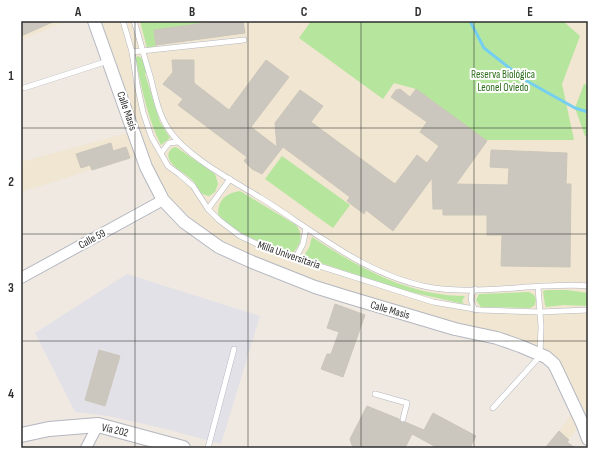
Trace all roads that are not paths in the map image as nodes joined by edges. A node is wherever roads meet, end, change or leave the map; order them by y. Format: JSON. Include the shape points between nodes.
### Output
{"nodes":[{"id":1,"x":94,"y":21,"type":"edge"},
{"id":2,"x":123,"y":21,"type":"edge"},
{"id":3,"x":134,"y":21,"type":"edge"},
{"id":4,"x":244,"y":40,"type":"dead end"},
{"id":5,"x":143,"y":51,"type":"junction"},
{"id":6,"x":132,"y":52,"type":"junction"},
{"id":7,"x":109,"y":60,"type":"junction"},
{"id":8,"x":24,"y":88,"type":"dead end"},
{"id":9,"x":178,"y":142,"type":"junction"},
{"id":10,"x":161,"y":153,"type":"junction"},
{"id":11,"x":230,"y":180,"type":"junction"},
{"id":12,"x":163,"y":200,"type":"junction"},
{"id":13,"x":208,"y":209,"type":"junction"},
{"id":14,"x":306,"y":228,"type":"junction"},
{"id":15,"x":295,"y":259,"type":"junction"},
{"id":16,"x":21,"y":278,"type":"edge"},
{"id":17,"x":588,"y":286,"type":"edge"},
{"id":18,"x":538,"y":287,"type":"junction"},
{"id":19,"x":475,"y":289,"type":"junction"},
{"id":20,"x":475,"y":310,"type":"junction"},
{"id":21,"x":588,"y":310,"type":"edge"},
{"id":22,"x":540,"y":312,"type":"junction"},
{"id":23,"x":234,"y":349,"type":"dead end"},
{"id":24,"x":541,"y":354,"type":"junction"},
{"id":25,"x":375,"y":394,"type":"dead end"},
{"id":26,"x":493,"y":408,"type":"dead end"},
{"id":27,"x":402,"y":419,"type":"dead end"},
{"id":28,"x":98,"y":425,"type":"junction"},
{"id":29,"x":21,"y":435,"type":"edge"},
{"id":30,"x":588,"y":439,"type":"edge"},
{"id":31,"x":86,"y":448,"type":"edge"},
{"id":32,"x":183,"y":448,"type":"edge"},
{"id":33,"x":208,"y":448,"type":"edge"}],
"edges":[{"from":1,"to":7,"type":"street","name":"Calle Masís"},
{"from":2,"to":6,"type":"lane","name":"Milla Universitaria"},
{"from":3,"to":5,"type":"lane"},
{"from":4,"to":5,"type":"lane"},
{"from":5,"to":6,"type":"lane"},
{"from":5,"to":9,"type":"lane","via":[[161,114]]},
{"from":6,"to":10,"type":"lane","name":"Milla Universitaria","via":[[143,112],[151,136]]},
{"from":7,"to":8,"type":"lane"},
{"from":7,"to":12,"type":"street","name":"Calle Masís","via":[[146,167]]},
{"from":9,"to":10,"type":"lane","via":[[169,143]]},
{"from":9,"to":11,"type":"lane"},
{"from":10,"to":13,"type":"lane","name":"Milla Universitaria","via":[[168,166],[194,186]]},
{"from":11,"to":13,"type":"lane"},
{"from":11,"to":14,"type":"lane"},
{"from":12,"to":16,"type":"street","name":"Calle 59"},
{"from":12,"to":24,"type":"street","name":"Calle Masis","via":[[184,222],[219,247],[252,262],[315,287],[448,327],[497,338]]},
{"from":13,"to":15,"type":"lane","name":"Milla Universitaria","via":[[240,236]]},
{"from":14,"to":15,"type":"lane","via":[[303,244]]},
{"from":14,"to":19,"type":"lane","via":[[346,253],[410,283],[434,288]]},
{"from":15,"to":20,"type":"lane","name":"Milla Universitaria","via":[[433,302]]},
{"from":17,"to":18,"type":"lane"},
{"from":18,"to":19,"type":"lane"},
{"from":18,"to":22,"type":"lane"},
{"from":19,"to":20,"type":"lane","via":[[471,298]]},
{"from":20,"to":22,"type":"lane","name":"Milla Universitaria"},
{"from":21,"to":22,"type":"lane","name":"Milla Universitaria"},
{"from":22,"to":24,"type":"lane"},
{"from":23,"to":33,"type":"lane"},
{"from":24,"to":26,"type":"lane"},
{"from":24,"to":30,"type":"street","name":"Calle Masis","via":[[554,364]]},
{"from":25,"to":27,"type":"lane","via":[[407,403]]},
{"from":28,"to":29,"type":"main road","name":"Vía 202","via":[[49,429]]},
{"from":28,"to":31,"type":"street"},
{"from":28,"to":32,"type":"main road","name":"Vía 202"}]}
